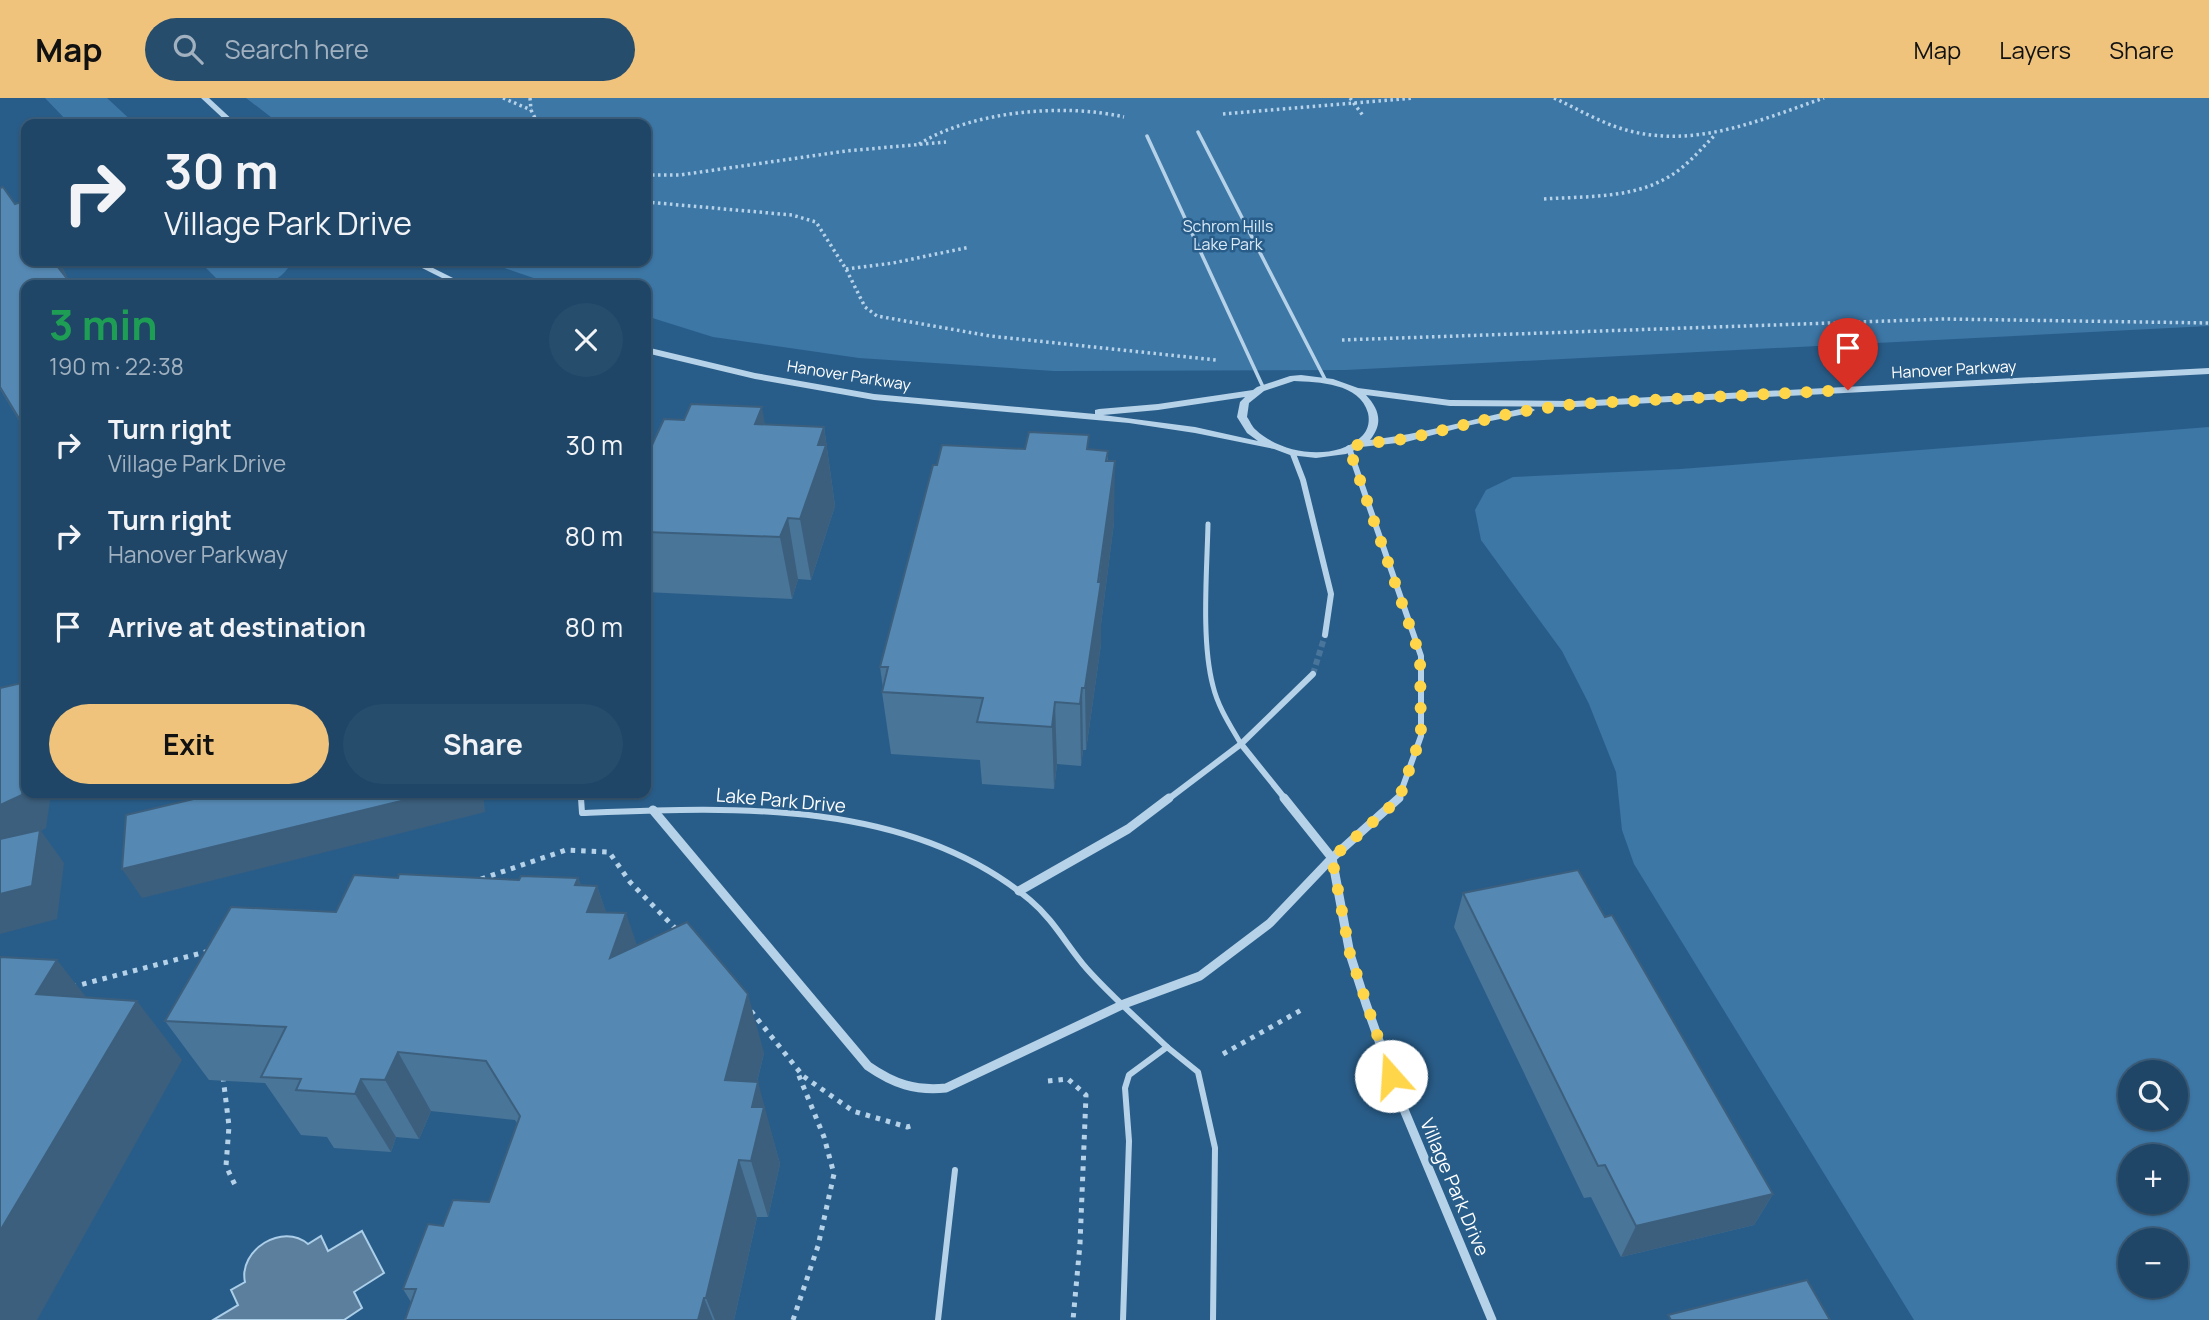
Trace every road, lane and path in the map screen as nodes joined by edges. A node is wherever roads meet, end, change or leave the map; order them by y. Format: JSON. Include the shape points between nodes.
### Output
{"nodes":[{"id":1,"x":205,"y":98,"type":"edge"},
{"id":2,"x":503,"y":98,"type":"edge"},
{"id":3,"x":530,"y":98,"type":"edge"},
{"id":4,"x":1350,"y":98,"type":"edge"},
{"id":5,"x":1554,"y":98,"type":"edge"},
{"id":6,"x":1824,"y":98,"type":"edge"},
{"id":7,"x":531,"y":110,"type":"junction"},
{"id":8,"x":1364,"y":117,"type":"dead end"},
{"id":9,"x":228,"y":119,"type":"edge"},
{"id":10,"x":536,"y":119,"type":"edge"},
{"id":11,"x":1198,"y":132,"type":"dead end"},
{"id":12,"x":1715,"y":135,"type":"junction"},
{"id":13,"x":1147,"y":136,"type":"dead end"},
{"id":14,"x":946,"y":142,"type":"dead end"},
{"id":15,"x":651,"y":175,"type":"edge"},
{"id":16,"x":1544,"y":199,"type":"dead end"},
{"id":17,"x":651,"y":203,"type":"edge"},
{"id":18,"x":970,"y":247,"type":"dead end"},
{"id":19,"x":423,"y":266,"type":"edge"},
{"id":20,"x":846,"y":269,"type":"junction"},
{"id":21,"x":452,"y":280,"type":"edge"},
{"id":22,"x":2209,"y":323,"type":"edge"},
{"id":23,"x":1332,"y":341,"type":"dead end"},
{"id":24,"x":651,"y":351,"type":"edge"},
{"id":25,"x":1220,"y":359,"type":"dead end"},
{"id":26,"x":2209,"y":371,"type":"edge"},
{"id":27,"x":1326,"y":381,"type":"junction"},
{"id":28,"x":1258,"y":390,"type":"junction"},
{"id":29,"x":1355,"y":391,"type":"junction"},
{"id":30,"x":1575,"y":404,"type":"junction"},
{"id":31,"x":1050,"y":414,"type":"junction"},
{"id":32,"x":1355,"y":446,"type":"junction"},
{"id":33,"x":1271,"y":447,"type":"junction"},
{"id":34,"x":1293,"y":454,"type":"junction"},
{"id":35,"x":1208,"y":524,"type":"dead end"},
{"id":36,"x":1325,"y":635,"type":"tunnel mouth"},
{"id":37,"x":1313,"y":674,"type":"tunnel mouth"},
{"id":38,"x":1241,"y":744,"type":"junction"},
{"id":39,"x":580,"y":798,"type":"edge"},
{"id":40,"x":653,"y":810,"type":"junction"},
{"id":41,"x":1332,"y":858,"type":"junction"},
{"id":42,"x":474,"y":882,"type":"edge"},
{"id":43,"x":1019,"y":891,"type":"junction"},
{"id":44,"x":687,"y":939,"type":"edge"},
{"id":45,"x":221,"y":948,"type":"edge"},
{"id":46,"x":208,"y":951,"type":"junction"},
{"id":47,"x":210,"y":964,"type":"edge"},
{"id":48,"x":65,"y":989,"type":"dead end"},
{"id":49,"x":1124,"y":1004,"type":"junction"},
{"id":50,"x":746,"y":1005,"type":"edge"},
{"id":51,"x":1303,"y":1009,"type":"dead end"},
{"id":52,"x":1167,"y":1047,"type":"junction"},
{"id":53,"x":1222,"y":1054,"type":"dead end"},
{"id":54,"x":795,"y":1066,"type":"junction"},
{"id":55,"x":222,"y":1072,"type":"edge"},
{"id":56,"x":1035,"y":1082,"type":"dead end"},
{"id":57,"x":920,"y":1123,"type":"dead end"},
{"id":58,"x":956,"y":1171,"type":"dead end"},
{"id":59,"x":234,"y":1185,"type":"dead end"},
{"id":60,"x":793,"y":1320,"type":"edge"},
{"id":61,"x":938,"y":1320,"type":"edge"},
{"id":62,"x":1073,"y":1320,"type":"edge"},
{"id":63,"x":1123,"y":1320,"type":"edge"},
{"id":64,"x":1213,"y":1320,"type":"edge"},
{"id":65,"x":1492,"y":1320,"type":"edge"}],
"edges":[{"from":1,"to":9,"type":"street"},
{"from":2,"to":7,"type":"path"},
{"from":3,"to":7,"type":"path"},
{"from":4,"to":8,"type":"path"},
{"from":5,"to":12,"type":"path","via":[[1634,132]]},
{"from":6,"to":12,"type":"path"},
{"from":7,"to":10,"type":"path"},
{"from":11,"to":27,"type":"lane"},
{"from":12,"to":16,"type":"path","via":[[1670,176],[1648,187]]},
{"from":13,"to":28,"type":"lane","via":[[1250,355]]},
{"from":14,"to":15,"type":"path"},
{"from":17,"to":20,"type":"path","via":[[816,222]]},
{"from":18,"to":20,"type":"path"},
{"from":19,"to":21,"type":"street"},
{"from":20,"to":25,"type":"path","via":[[864,307],[877,316],[990,336]]},
{"from":22,"to":23,"type":"path","via":[[1945,319]]},
{"from":24,"to":31,"type":"street","name":"Hanover Parkway","via":[[849,393]]},
{"from":26,"to":30,"type":"street","name":"Hanover Parkway"},
{"from":27,"to":28,"type":"street","via":[[1293,378]]},
{"from":27,"to":29,"type":"street"},
{"from":28,"to":31,"type":"street","name":"Hanover Parkway","via":[[1158,407]]},
{"from":28,"to":33,"type":"street","via":[[1242,405],[1242,421],[1252,435]]},
{"from":29,"to":30,"type":"street","name":"Hanover Parkway","via":[[1450,403]]},
{"from":29,"to":32,"type":"street","via":[[1370,404],[1376,418],[1373,432]]},
{"from":30,"to":32,"type":"street","name":"Hanover Parkway"},
{"from":31,"to":33,"type":"street","name":"Hanover Parkway","via":[[1129,420]]},
{"from":32,"to":34,"type":"street","via":[[1318,455]]},
{"from":32,"to":41,"type":"street","via":[[1420,656],[1421,736],[1399,799]]},
{"from":33,"to":34,"type":"street"},
{"from":34,"to":36,"type":"street","via":[[1331,594]]},
{"from":35,"to":38,"type":"lane","via":[[1206,618],[1212,684]]},
{"from":37,"to":38,"type":"street"},
{"from":38,"to":41,"type":"street"},
{"from":38,"to":43,"type":"street","via":[[1128,829]]},
{"from":39,"to":40,"type":"lane","name":"Lake Park Drive","via":[[582,813]]},
{"from":40,"to":43,"type":"lane","name":"Lake Park Drive","via":[[758,810],[836,818],[933,845]]},
{"from":40,"to":49,"type":"street","via":[[868,1066],[891,1083],[918,1091],[946,1088]]},
{"from":41,"to":49,"type":"street","via":[[1270,923],[1200,976]]},
{"from":41,"to":65,"type":"street","name":"Village Park Drive","via":[[1350,954],[1366,1004],[1400,1100]]},
{"from":42,"to":44,"type":"path","via":[[566,850],[609,852],[630,882]]},
{"from":43,"to":49,"type":"lane","name":"Lake Park Drive"},
{"from":45,"to":46,"type":"path"},
{"from":46,"to":47,"type":"path"},
{"from":46,"to":48,"type":"path"},
{"from":49,"to":52,"type":"lane","name":"Lake Park Drive"},
{"from":50,"to":54,"type":"path"},
{"from":51,"to":53,"type":"path"},
{"from":52,"to":63,"type":"lane","via":[[1129,1075],[1125,1088],[1129,1141]]},
{"from":52,"to":64,"type":"lane","name":"Lake Park Drive","via":[[1198,1072],[1215,1148]]},
{"from":54,"to":57,"type":"path","via":[[853,1111],[907,1128]]},
{"from":54,"to":60,"type":"path","via":[[834,1174],[818,1246]]},
{"from":55,"to":59,"type":"path","via":[[229,1126],[226,1166]]},
{"from":56,"to":62,"type":"path","via":[[1068,1079],[1086,1095]]},
{"from":58,"to":61,"type":"lane"}]}
